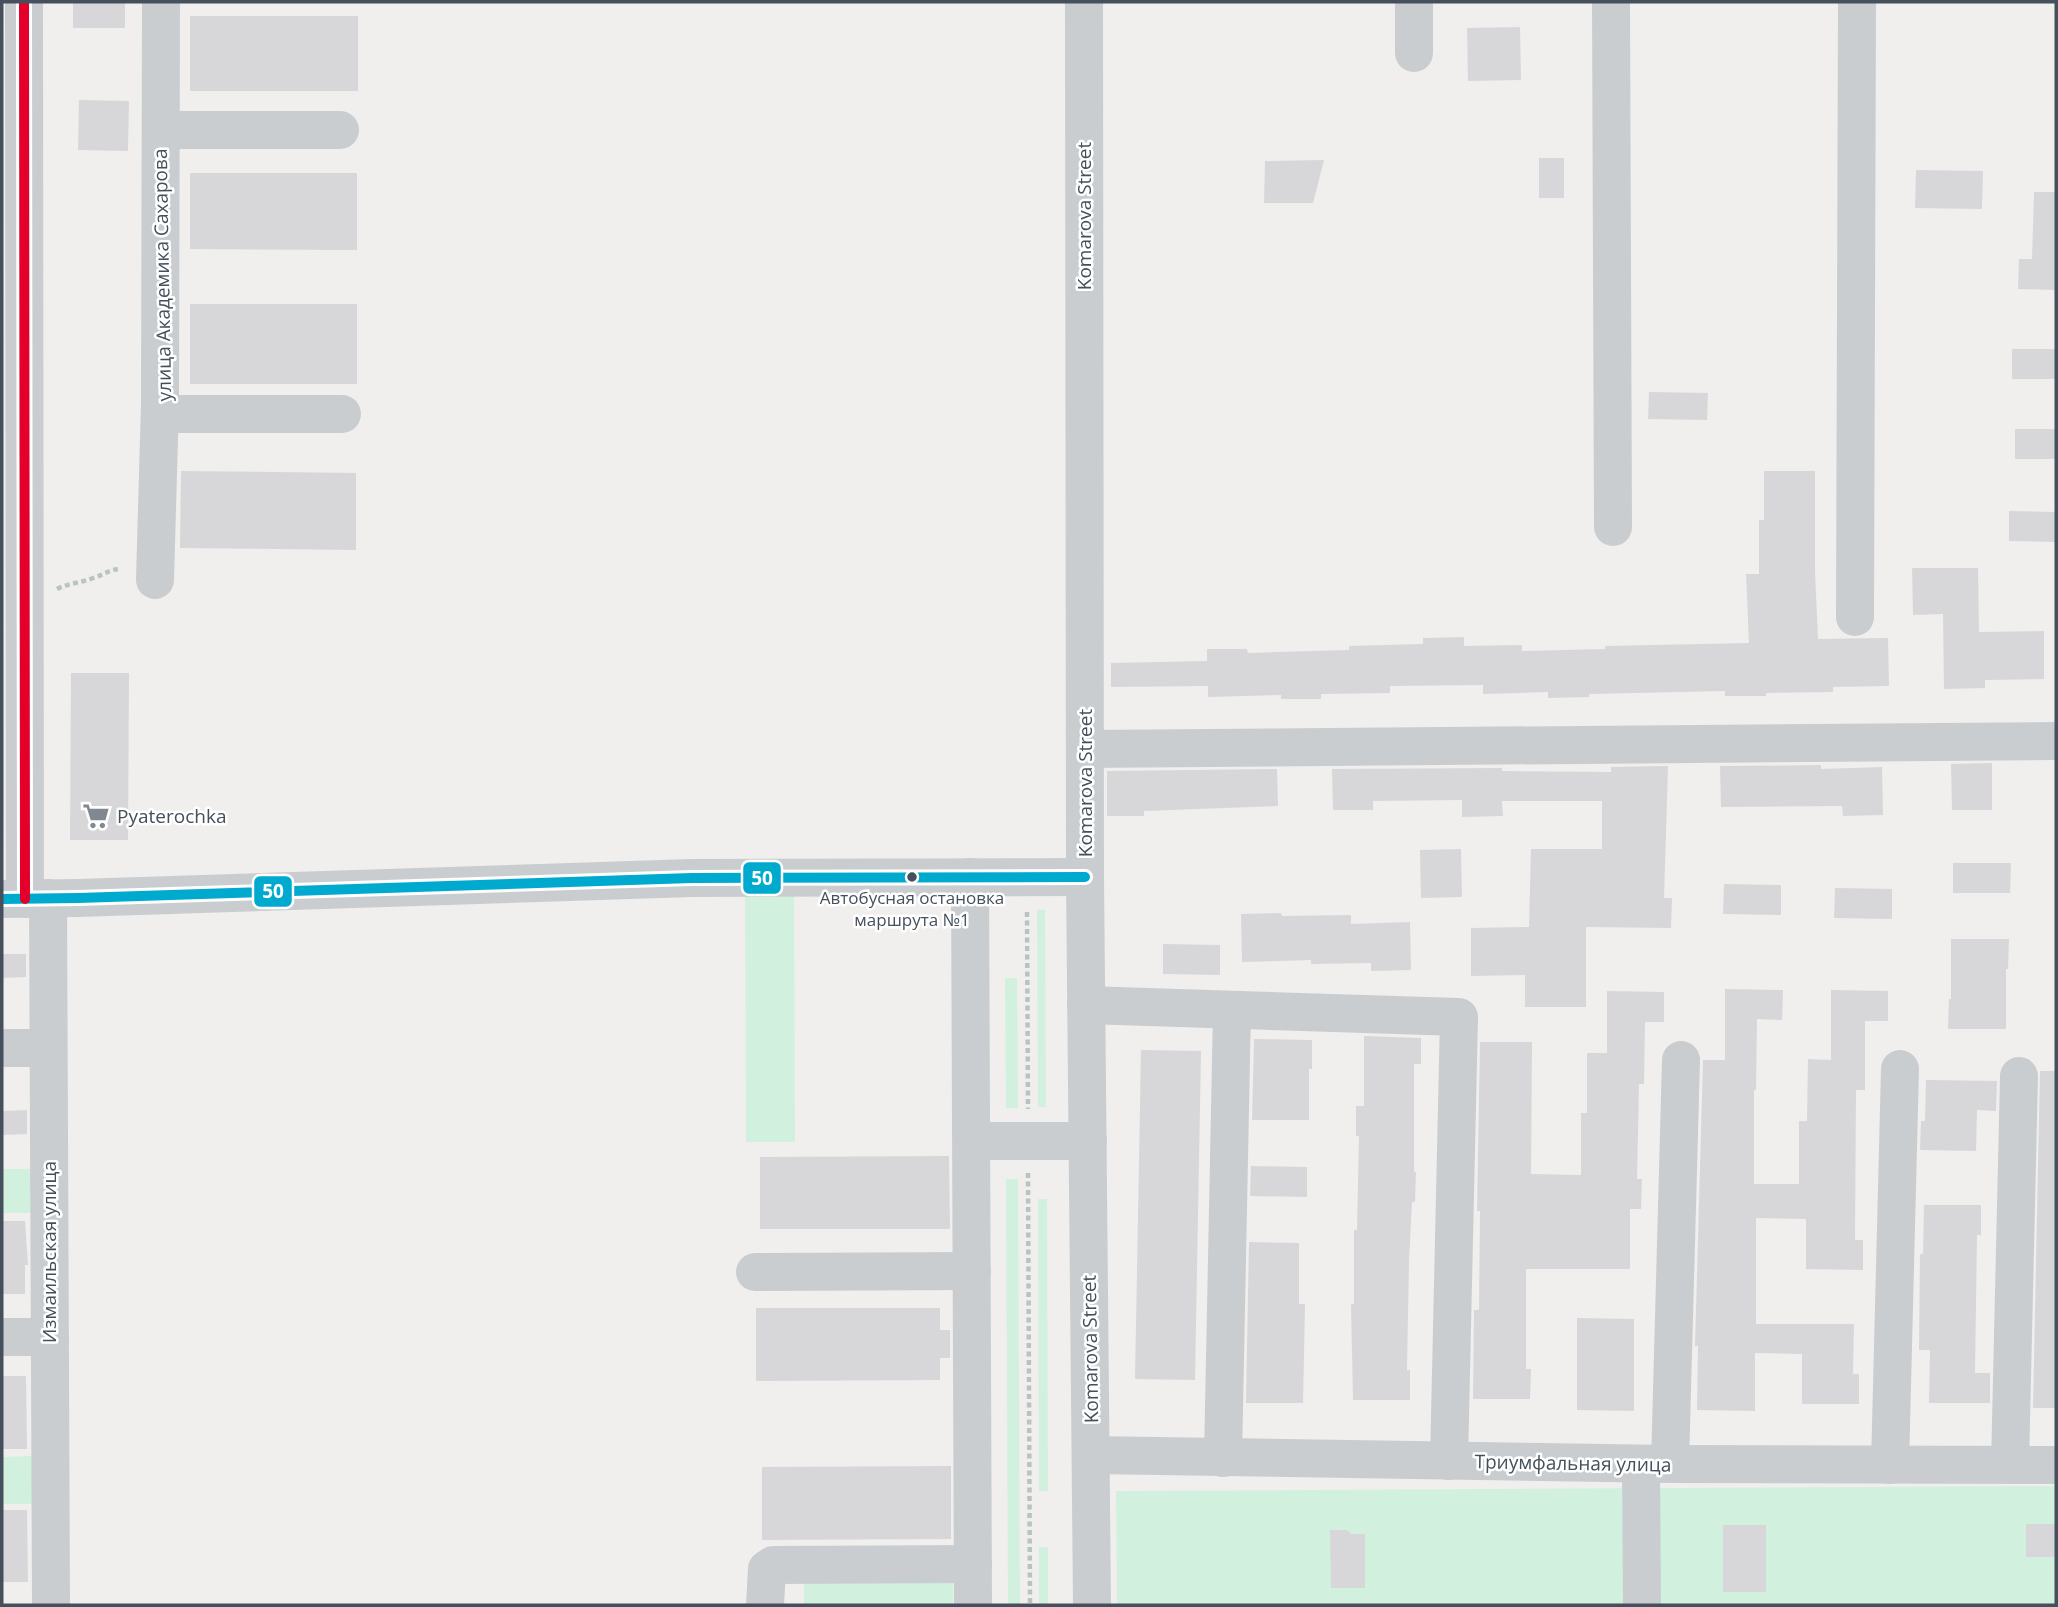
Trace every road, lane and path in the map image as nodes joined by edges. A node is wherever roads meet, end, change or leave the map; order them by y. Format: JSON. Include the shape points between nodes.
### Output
{"nodes":[{"id":1,"x":24,"y":2,"type":"edge"},
{"id":2,"x":161,"y":2,"type":"edge"},
{"id":3,"x":1084,"y":2,"type":"edge"},
{"id":4,"x":1414,"y":2,"type":"edge"},
{"id":5,"x":1611,"y":2,"type":"edge"},
{"id":6,"x":1857,"y":2,"type":"edge"},
{"id":7,"x":1414,"y":53,"type":"dead end"},
{"id":8,"x":161,"y":130,"type":"junction"},
{"id":9,"x":340,"y":130,"type":"dead end"},
{"id":10,"x":160,"y":403,"type":"junction"},
{"id":11,"x":342,"y":414,"type":"dead end"},
{"id":12,"x":1613,"y":527,"type":"dead end"},
{"id":13,"x":155,"y":577,"type":"joint"},
{"id":14,"x":24,"y":610,"type":"junction"},
{"id":15,"x":1855,"y":617,"type":"dead end"},
{"id":16,"x":2056,"y":741,"type":"edge"},
{"id":17,"x":1085,"y":749,"type":"junction"},
{"id":18,"x":970,"y":877,"type":"junction"},
{"id":19,"x":1085,"y":877,"type":"junction"},
{"id":20,"x":25,"y":899,"type":"edge"},
{"id":21,"x":1027,"y":907,"type":"dead end"},
{"id":22,"x":1086,"y":1005,"type":"junction"},
{"id":23,"x":1232,"y":1010,"type":"junction"},
{"id":24,"x":2,"y":1048,"type":"edge"},
{"id":25,"x":48,"y":1048,"type":"junction"},
{"id":26,"x":1681,"y":1060,"type":"dead end"},
{"id":27,"x":1900,"y":1069,"type":"dead end"},
{"id":28,"x":2019,"y":1076,"type":"dead end"},
{"id":29,"x":1028,"y":1112,"type":"dead end"},
{"id":30,"x":1088,"y":1140,"type":"junction"},
{"id":31,"x":972,"y":1141,"type":"junction"},
{"id":32,"x":1028,"y":1168,"type":"dead end"},
{"id":33,"x":972,"y":1270,"type":"junction"},
{"id":34,"x":755,"y":1272,"type":"dead end"},
{"id":35,"x":2,"y":1337,"type":"edge"},
{"id":36,"x":50,"y":1337,"type":"junction"},
{"id":37,"x":1090,"y":1455,"type":"junction"},
{"id":38,"x":1223,"y":1458,"type":"junction"},
{"id":39,"x":1449,"y":1461,"type":"junction"},
{"id":40,"x":1656,"y":1464,"type":"junction"},
{"id":41,"x":1891,"y":1465,"type":"junction"},
{"id":42,"x":2010,"y":1465,"type":"junction"},
{"id":43,"x":2056,"y":1465,"type":"edge"},
{"id":44,"x":973,"y":1564,"type":"junction"},
{"id":45,"x":51,"y":1605,"type":"edge"},
{"id":46,"x":765,"y":1605,"type":"edge"},
{"id":47,"x":973,"y":1605,"type":"edge"},
{"id":48,"x":1030,"y":1605,"type":"edge"},
{"id":49,"x":1092,"y":1605,"type":"edge"},
{"id":50,"x":1642,"y":1605,"type":"edge"}],
"edges":[{"from":1,"to":14,"type":"street","name":"Измаильская улица"},
{"from":2,"to":8,"type":"street","name":"улица Академика Сахарова"},
{"from":3,"to":17,"type":"street","name":"Komarova Street"},
{"from":4,"to":7,"type":"street"},
{"from":5,"to":12,"type":"street"},
{"from":6,"to":15,"type":"street"},
{"from":8,"to":9,"type":"street"},
{"from":8,"to":10,"type":"street","name":"улица Академика Сахарова"},
{"from":10,"to":11,"type":"street","name":"улица Академика Сахарова","via":[[164,412],[174,414]]},
{"from":10,"to":13,"type":"street"},
{"from":13,"to":14,"type":"path","via":[[136,576],[129,569],[107,570],[71,582]]},
{"from":14,"to":20,"type":"street","name":"Измаильская улица"},
{"from":16,"to":17,"type":"street"},
{"from":17,"to":19,"type":"street","name":"Komarova Street"},
{"from":18,"to":19,"type":"street"},
{"from":18,"to":20,"type":"street","via":[[692,878]]},
{"from":18,"to":31,"type":"street"},
{"from":19,"to":22,"type":"street","name":"Komarova Street"},
{"from":20,"to":25,"type":"street","name":"Измаильская улица"},
{"from":21,"to":29,"type":"path"},
{"from":22,"to":23,"type":"street"},
{"from":22,"to":30,"type":"street","name":"Komarova Street"},
{"from":23,"to":38,"type":"street"},
{"from":23,"to":39,"type":"street","via":[[1459,1017]]},
{"from":24,"to":25,"type":"street"},
{"from":25,"to":36,"type":"street","name":"Измаильская улица"},
{"from":26,"to":40,"type":"street"},
{"from":27,"to":41,"type":"street"},
{"from":28,"to":42,"type":"street"},
{"from":30,"to":31,"type":"street"},
{"from":30,"to":37,"type":"street","name":"Komarova Street"},
{"from":31,"to":33,"type":"street"},
{"from":32,"to":48,"type":"path"},
{"from":33,"to":34,"type":"street"},
{"from":33,"to":44,"type":"street"},
{"from":35,"to":36,"type":"street"},
{"from":36,"to":45,"type":"street","name":"Измаильская улица"},
{"from":37,"to":38,"type":"street","name":"Триумфальная улица"},
{"from":37,"to":49,"type":"street","name":"Komarova Street"},
{"from":38,"to":39,"type":"street","name":"Триумфальная улица"},
{"from":39,"to":40,"type":"street","name":"Триумфальная улица"},
{"from":40,"to":41,"type":"street","name":"Триумфальная улица"},
{"from":40,"to":50,"type":"street"},
{"from":41,"to":42,"type":"street","name":"Триумфальная улица"},
{"from":42,"to":43,"type":"street","name":"Триумфальная улица"},
{"from":44,"to":46,"type":"street","via":[[773,1565],[765,1577]]},
{"from":44,"to":47,"type":"street"}]}
